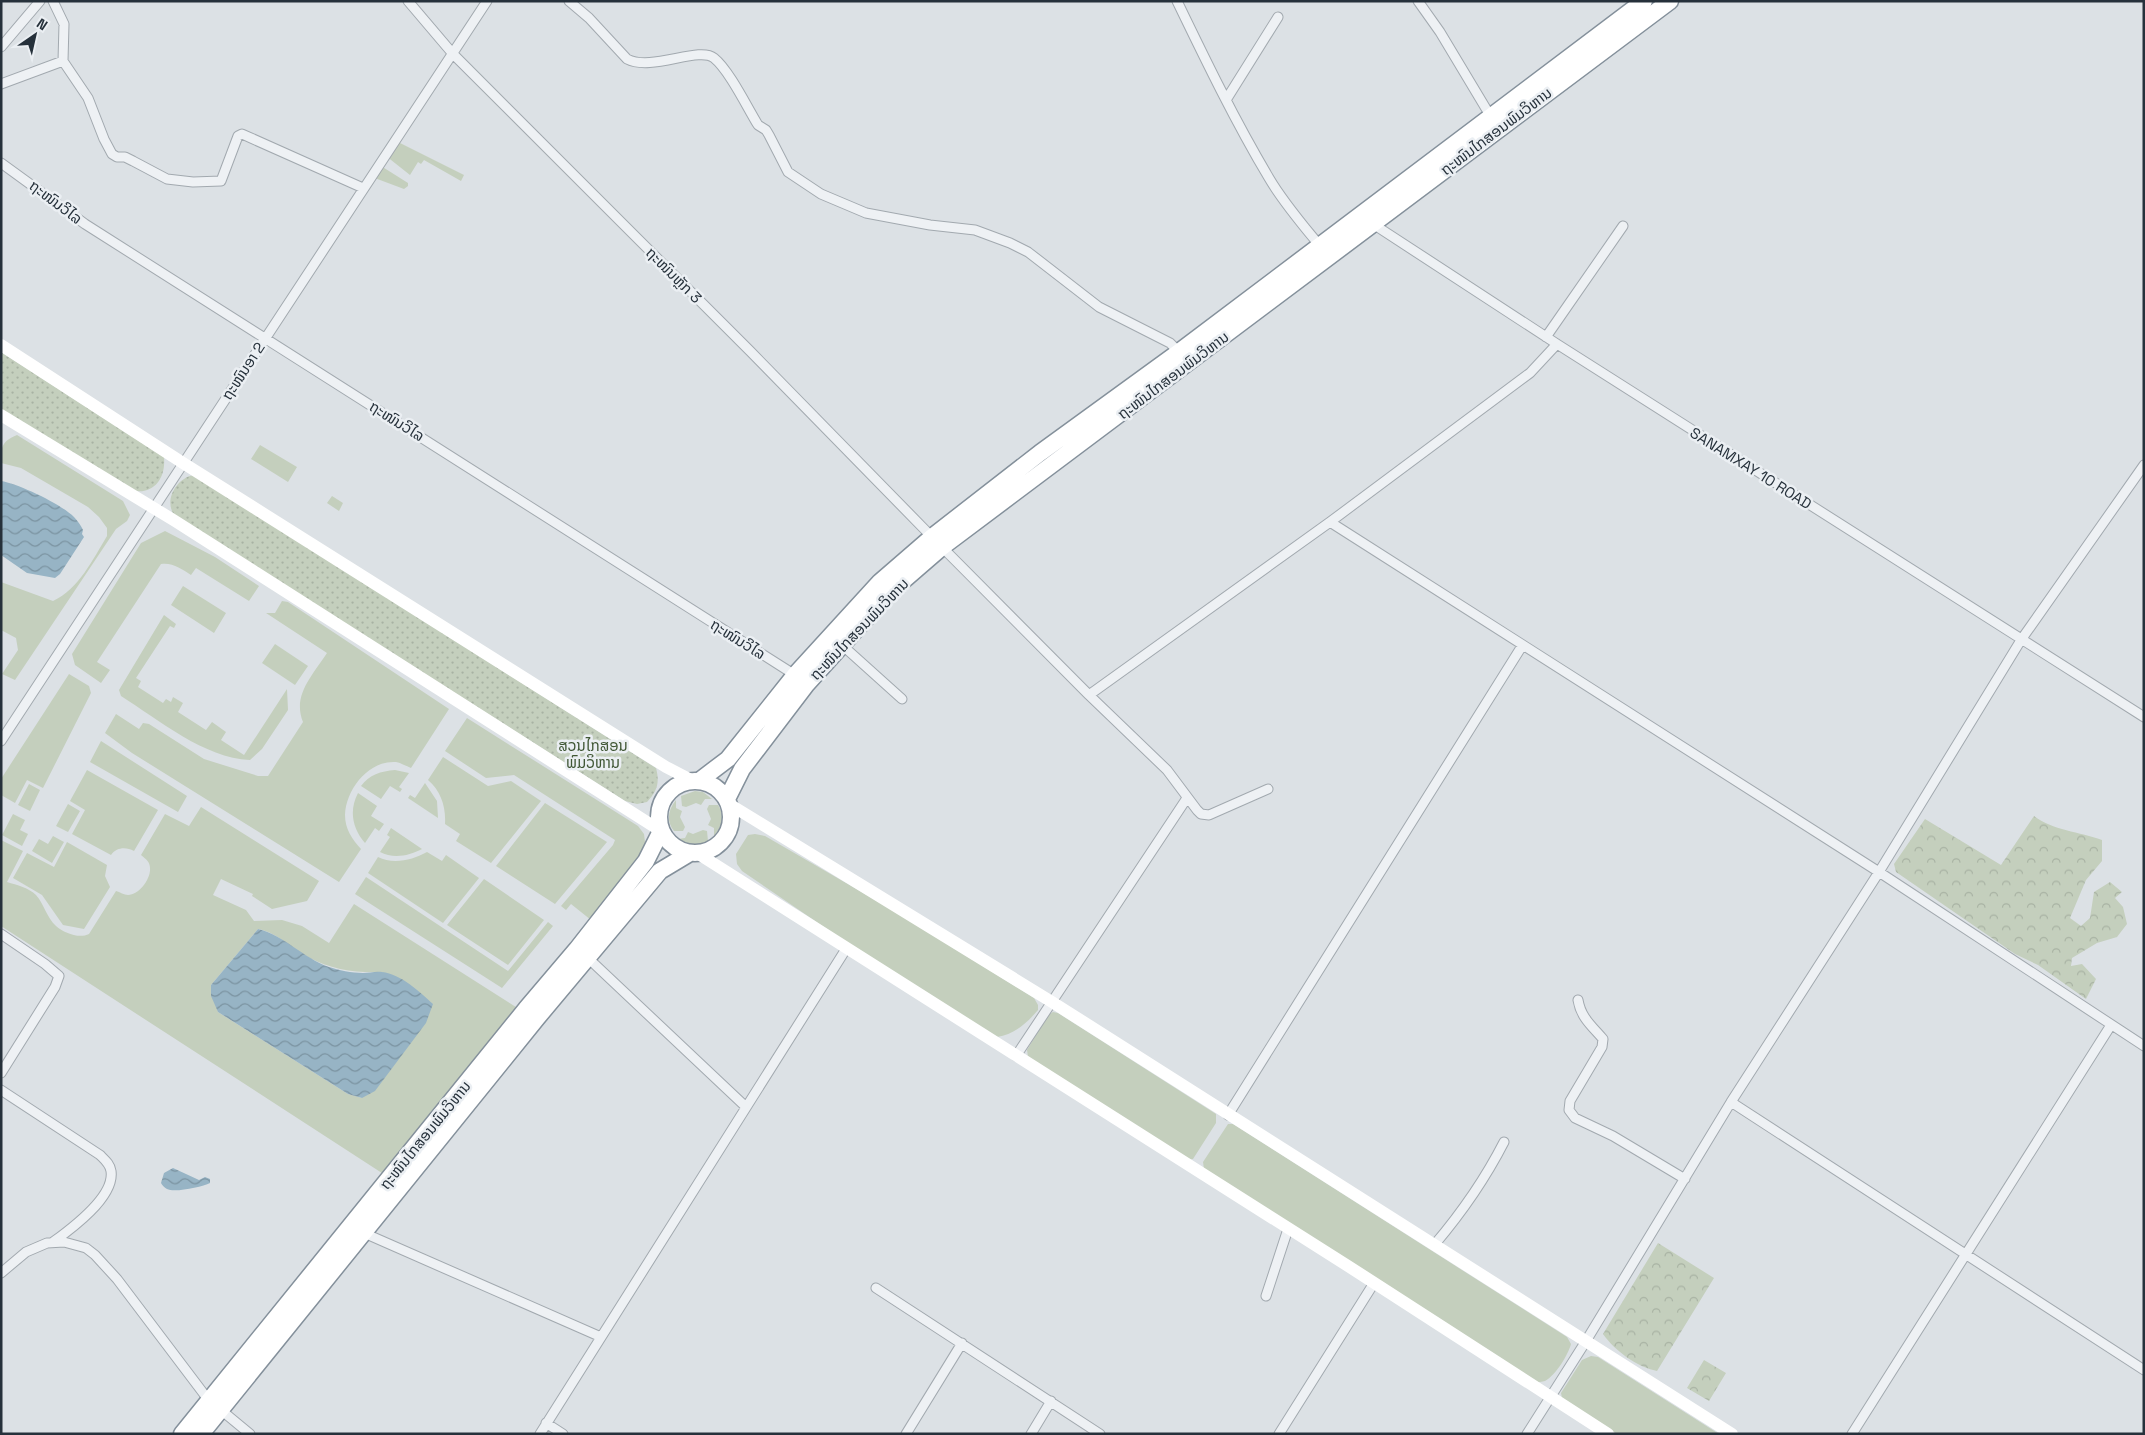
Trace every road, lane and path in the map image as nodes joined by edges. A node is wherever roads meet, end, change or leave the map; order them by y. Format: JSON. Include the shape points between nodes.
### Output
{"nodes":[{"id":1,"x":40,"y":1,"type":"edge"},
{"id":2,"x":53,"y":1,"type":"edge"},
{"id":3,"x":408,"y":1,"type":"edge"},
{"id":4,"x":487,"y":1,"type":"edge"},
{"id":5,"x":569,"y":1,"type":"edge"},
{"id":6,"x":1176,"y":1,"type":"edge"},
{"id":7,"x":1418,"y":1,"type":"edge"},
{"id":8,"x":1670,"y":1,"type":"edge"},
{"id":9,"x":1642,"y":2,"type":"edge"},
{"id":10,"x":1278,"y":17,"type":"dead end"},
{"id":11,"x":1,"y":47,"type":"edge"},
{"id":12,"x":453,"y":54,"type":"junction"},
{"id":13,"x":63,"y":61,"type":"junction"},
{"id":14,"x":1,"y":84,"type":"edge"},
{"id":15,"x":1226,"y":100,"type":"junction"},
{"id":16,"x":1491,"y":117,"type":"junction"},
{"id":17,"x":1,"y":163,"type":"edge"},
{"id":18,"x":363,"y":188,"type":"junction"},
{"id":19,"x":1368,"y":219,"type":"junction"},
{"id":20,"x":1623,"y":226,"type":"dead end"},
{"id":21,"x":1320,"y":246,"type":"junction"},
{"id":22,"x":1546,"y":337,"type":"junction"},
{"id":23,"x":265,"y":338,"type":"junction"},
{"id":24,"x":1556,"y":344,"type":"junction"},
{"id":25,"x":1,"y":346,"type":"edge"},
{"id":26,"x":1179,"y":352,"type":"junction"},
{"id":27,"x":1,"y":415,"type":"edge"},
{"id":28,"x":1098,"y":420,"type":"junction"},
{"id":29,"x":183,"y":463,"type":"junction"},
{"id":30,"x":2144,"y":465,"type":"edge"},
{"id":31,"x":152,"y":508,"type":"junction"},
{"id":32,"x":1330,"y":522,"type":"junction"},
{"id":33,"x":937,"y":542,"type":"junction"},
{"id":34,"x":2021,"y":640,"type":"junction"},
{"id":35,"x":842,"y":645,"type":"junction"},
{"id":36,"x":1522,"y":646,"type":"junction"},
{"id":37,"x":795,"y":675,"type":"junction"},
{"id":38,"x":1089,"y":695,"type":"junction"},
{"id":39,"x":902,"y":699,"type":"dead end"},
{"id":40,"x":2144,"y":717,"type":"edge"},
{"id":41,"x":1,"y":741,"type":"edge"},
{"id":42,"x":696,"y":781,"type":"junction"},
{"id":43,"x":1268,"y":789,"type":"dead end"},
{"id":44,"x":1187,"y":798,"type":"junction"},
{"id":45,"x":728,"y":801,"type":"junction"},
{"id":46,"x":661,"y":831,"type":"junction"},
{"id":47,"x":694,"y":853,"type":"junction"},
{"id":48,"x":1879,"y":872,"type":"junction"},
{"id":49,"x":1,"y":934,"type":"edge"},
{"id":50,"x":591,"y":947,"type":"junction"},
{"id":51,"x":846,"y":949,"type":"junction"},
{"id":52,"x":1578,"y":1000,"type":"dead end"},
{"id":53,"x":1052,"y":1002,"type":"junction"},
{"id":54,"x":2111,"y":1025,"type":"junction"},
{"id":55,"x":2144,"y":1046,"type":"edge"},
{"id":56,"x":1016,"y":1056,"type":"junction"},
{"id":57,"x":1,"y":1073,"type":"edge"},
{"id":58,"x":1,"y":1090,"type":"edge"},
{"id":59,"x":1731,"y":1102,"type":"junction"},
{"id":60,"x":746,"y":1107,"type":"junction"},
{"id":61,"x":1228,"y":1115,"type":"junction"},
{"id":62,"x":1504,"y":1142,"type":"dead end"},
{"id":63,"x":1685,"y":1179,"type":"junction"},
{"id":64,"x":1288,"y":1229,"type":"junction"},
{"id":65,"x":364,"y":1233,"type":"junction"},
{"id":66,"x":53,"y":1242,"type":"junction"},
{"id":67,"x":1435,"y":1244,"type":"junction"},
{"id":68,"x":1967,"y":1254,"type":"junction"},
{"id":69,"x":1,"y":1273,"type":"edge"},
{"id":70,"x":1374,"y":1283,"type":"junction"},
{"id":71,"x":876,"y":1288,"type":"dead end"},
{"id":72,"x":1266,"y":1296,"type":"dead end"},
{"id":73,"x":600,"y":1337,"type":"junction"},
{"id":74,"x":1586,"y":1341,"type":"junction"},
{"id":75,"x":962,"y":1344,"type":"junction"},
{"id":76,"x":2144,"y":1370,"type":"edge"},
{"id":77,"x":1550,"y":1397,"type":"junction"},
{"id":78,"x":1051,"y":1401,"type":"junction"},
{"id":79,"x":215,"y":1406,"type":"junction"},
{"id":80,"x":546,"y":1423,"type":"junction"},
{"id":81,"x":182,"y":1434,"type":"edge"},
{"id":82,"x":201,"y":1434,"type":"edge"},
{"id":83,"x":250,"y":1434,"type":"edge"},
{"id":84,"x":540,"y":1434,"type":"edge"},
{"id":85,"x":564,"y":1434,"type":"edge"},
{"id":86,"x":906,"y":1434,"type":"edge"},
{"id":87,"x":1031,"y":1434,"type":"edge"},
{"id":88,"x":1100,"y":1434,"type":"edge"},
{"id":89,"x":1279,"y":1434,"type":"edge"},
{"id":90,"x":1527,"y":1434,"type":"edge"},
{"id":91,"x":1608,"y":1434,"type":"edge"},
{"id":92,"x":1732,"y":1434,"type":"edge"},
{"id":93,"x":1852,"y":1434,"type":"edge"}],
"edges":[{"from":1,"to":11,"type":"street"},
{"from":2,"to":13,"type":"street","via":[[64,24]]},
{"from":3,"to":12,"type":"street","name":"ຖະໜົນຫຼັກ 3"},
{"from":4,"to":12,"type":"street","name":"ຖະໜົນອາ 2"},
{"from":5,"to":26,"type":"street","via":[[635,63],[712,56],[721,64],[758,125],[766,130],[788,172],[821,194],[866,213],[974,230],[1010,243],[1028,252],[1099,307],[1170,343]]},
{"from":6,"to":15,"type":"street"},
{"from":7,"to":16,"type":"street"},
{"from":8,"to":19,"type":"highway","name":"ຖະໜົນໄກສອນພົມວິຫານ"},
{"from":9,"to":16,"type":"highway","name":"ຖະໜົນໄກສອນພົມວິຫານ"},
{"from":10,"to":15,"type":"street"},
{"from":12,"to":18,"type":"street","name":"ຖະໜົນອາ 2"},
{"from":12,"to":33,"type":"street","name":"ຖະໜົນຫຼັກ 3"},
{"from":13,"to":14,"type":"street"},
{"from":13,"to":18,"type":"street","via":[[88,98],[112,154],[125,157],[162,177],[193,182],[221,180],[238,136],[242,134]]},
{"from":15,"to":21,"type":"street","via":[[1269,179]]},
{"from":16,"to":19,"type":"highway","name":"ຖະໜົນໄກສອນພົມວິຫານ"},
{"from":17,"to":23,"type":"street","name":"ຖະໜົນວິໄລ","via":[[85,224]]},
{"from":18,"to":23,"type":"street","name":"ຖະໜົນອາ 2"},
{"from":19,"to":21,"type":"highway","name":"ຖະໜົນໄກສອນພົມວິຫານ"},
{"from":19,"to":22,"type":"street","name":"SANAMXAY 10 ROAD"},
{"from":19,"to":28,"type":"highway","name":"ຖະໜົນໄກສອນພົມວິຫານ"},
{"from":20,"to":22,"type":"street"},
{"from":21,"to":26,"type":"highway","name":"ຖະໜົນໄກສອນພົມວິຫານ"},
{"from":22,"to":24,"type":"street","name":"SANAMXAY 10 ROAD"},
{"from":23,"to":29,"type":"street","name":"ຖະໜົນອາ 2"},
{"from":23,"to":37,"type":"street","name":"ຖະໜົນວິໄລ"},
{"from":24,"to":32,"type":"street","via":[[1530,373]]},
{"from":24,"to":34,"type":"street","name":"SANAMXAY 10 ROAD"},
{"from":25,"to":29,"type":"street"},
{"from":26,"to":28,"type":"highway","name":"ຖະໜົນໄກສອນພົມວິຫານ"},
{"from":27,"to":31,"type":"street"},
{"from":28,"to":33,"type":"highway","name":"ຖະໜົນໄກສອນພົມວິຫານ"},
{"from":29,"to":31,"type":"street","name":"ຖະໜົນອາ 2"},
{"from":29,"to":42,"type":"street","via":[[666,767]]},
{"from":30,"to":34,"type":"street"},
{"from":31,"to":41,"type":"street","name":"ຖະໜົນອາ 2"},
{"from":31,"to":46,"type":"street"},
{"from":32,"to":36,"type":"street"},
{"from":32,"to":38,"type":"street"},
{"from":33,"to":35,"type":"highway","name":"ຖະໜົນໄກສອນພົມວິຫານ"},
{"from":33,"to":37,"type":"highway","name":"ຖະໜົນໄກສອນພົມວິຫານ","via":[[880,582]]},
{"from":33,"to":38,"type":"street","name":"ຖະໜົນຫຼັກ 3"},
{"from":34,"to":40,"type":"street","name":"SANAMXAY 10 ROAD"},
{"from":34,"to":48,"type":"street"},
{"from":35,"to":39,"type":"street"},
{"from":35,"to":45,"type":"highway","name":"ຖະໜົນໄກສອນພົມວິຫານ","via":[[806,684],[742,770]]},
{"from":36,"to":48,"type":"street"},
{"from":36,"to":61,"type":"street"},
{"from":37,"to":42,"type":"highway","name":"ຖະໜົນໄກສອນພົມວິຫານ","via":[[728,759]]},
{"from":38,"to":44,"type":"street","name":"ຖະໜົນຫຼັກ 3","via":[[1167,770]]},
{"from":42,"to":45,"type":"highway","via":[[712,785]]},
{"from":42,"to":46,"type":"highway","via":[[673,788],[664,798],[659,811]]},
{"from":43,"to":44,"type":"street","name":"ຖະໜົນຫຼັກ 3","via":[[1209,815],[1201,814]]},
{"from":44,"to":53,"type":"street"},
{"from":45,"to":47,"type":"highway","via":[[731,824],[726,836],[717,846]]},
{"from":45,"to":53,"type":"street"},
{"from":46,"to":47,"type":"highway","via":[[673,846]]},
{"from":46,"to":50,"type":"highway","name":"ຖະໜົນໄກສອນພົມວິຫານ","via":[[646,861]]},
{"from":47,"to":50,"type":"highway","name":"ຖະໜົນໄກສອນພົມວິຫານ","via":[[660,871]]},
{"from":47,"to":51,"type":"street"},
{"from":48,"to":54,"type":"street"},
{"from":48,"to":59,"type":"street"},
{"from":49,"to":57,"type":"street","via":[[59,976]]},
{"from":50,"to":60,"type":"street"},
{"from":50,"to":65,"type":"highway","name":"ຖະໜົນໄກສອນພົມວິຫານ"},
{"from":50,"to":79,"type":"highway","name":"ຖະໜົນໄກສອນພົມວິຫານ","via":[[526,1009]]},
{"from":51,"to":56,"type":"street"},
{"from":51,"to":60,"type":"street"},
{"from":52,"to":63,"type":"street","via":[[1586,1022],[1603,1039],[1602,1047],[1570,1101],[1569,1110],[1575,1118],[1613,1136]]},
{"from":53,"to":56,"type":"street"},
{"from":53,"to":61,"type":"street"},
{"from":54,"to":55,"type":"street"},
{"from":54,"to":68,"type":"street"},
{"from":56,"to":64,"type":"street"},
{"from":58,"to":66,"type":"street","via":[[109,1164],[110,1183],[87,1215]]},
{"from":59,"to":63,"type":"street"},
{"from":59,"to":68,"type":"street"},
{"from":60,"to":73,"type":"street"},
{"from":61,"to":67,"type":"street"},
{"from":62,"to":67,"type":"street","via":[[1463,1211]]},
{"from":63,"to":74,"type":"street"},
{"from":64,"to":70,"type":"street"},
{"from":64,"to":72,"type":"street"},
{"from":65,"to":73,"type":"street"},
{"from":65,"to":79,"type":"highway","name":"ຖະໜົນໄກສອນພົມວິຫານ"},
{"from":66,"to":69,"type":"street","via":[[26,1252]]},
{"from":66,"to":79,"type":"street","via":[[78,1244],[95,1255]]},
{"from":67,"to":74,"type":"street"},
{"from":68,"to":76,"type":"street"},
{"from":68,"to":93,"type":"street"},
{"from":70,"to":77,"type":"street"},
{"from":70,"to":89,"type":"street"},
{"from":71,"to":75,"type":"street"},
{"from":73,"to":80,"type":"street"},
{"from":74,"to":77,"type":"street"},
{"from":74,"to":92,"type":"street"},
{"from":75,"to":78,"type":"street"},
{"from":75,"to":86,"type":"street"},
{"from":77,"to":90,"type":"street"},
{"from":77,"to":91,"type":"street"},
{"from":78,"to":87,"type":"street"},
{"from":78,"to":88,"type":"street"},
{"from":79,"to":81,"type":"highway","name":"ຖະໜົນໄກສອນພົມວິຫານ"},
{"from":79,"to":82,"type":"highway","name":"ຖະໜົນໄກສອນພົມວິຫານ"},
{"from":79,"to":83,"type":"street"},
{"from":80,"to":84,"type":"street"},
{"from":80,"to":85,"type":"street"}]}
